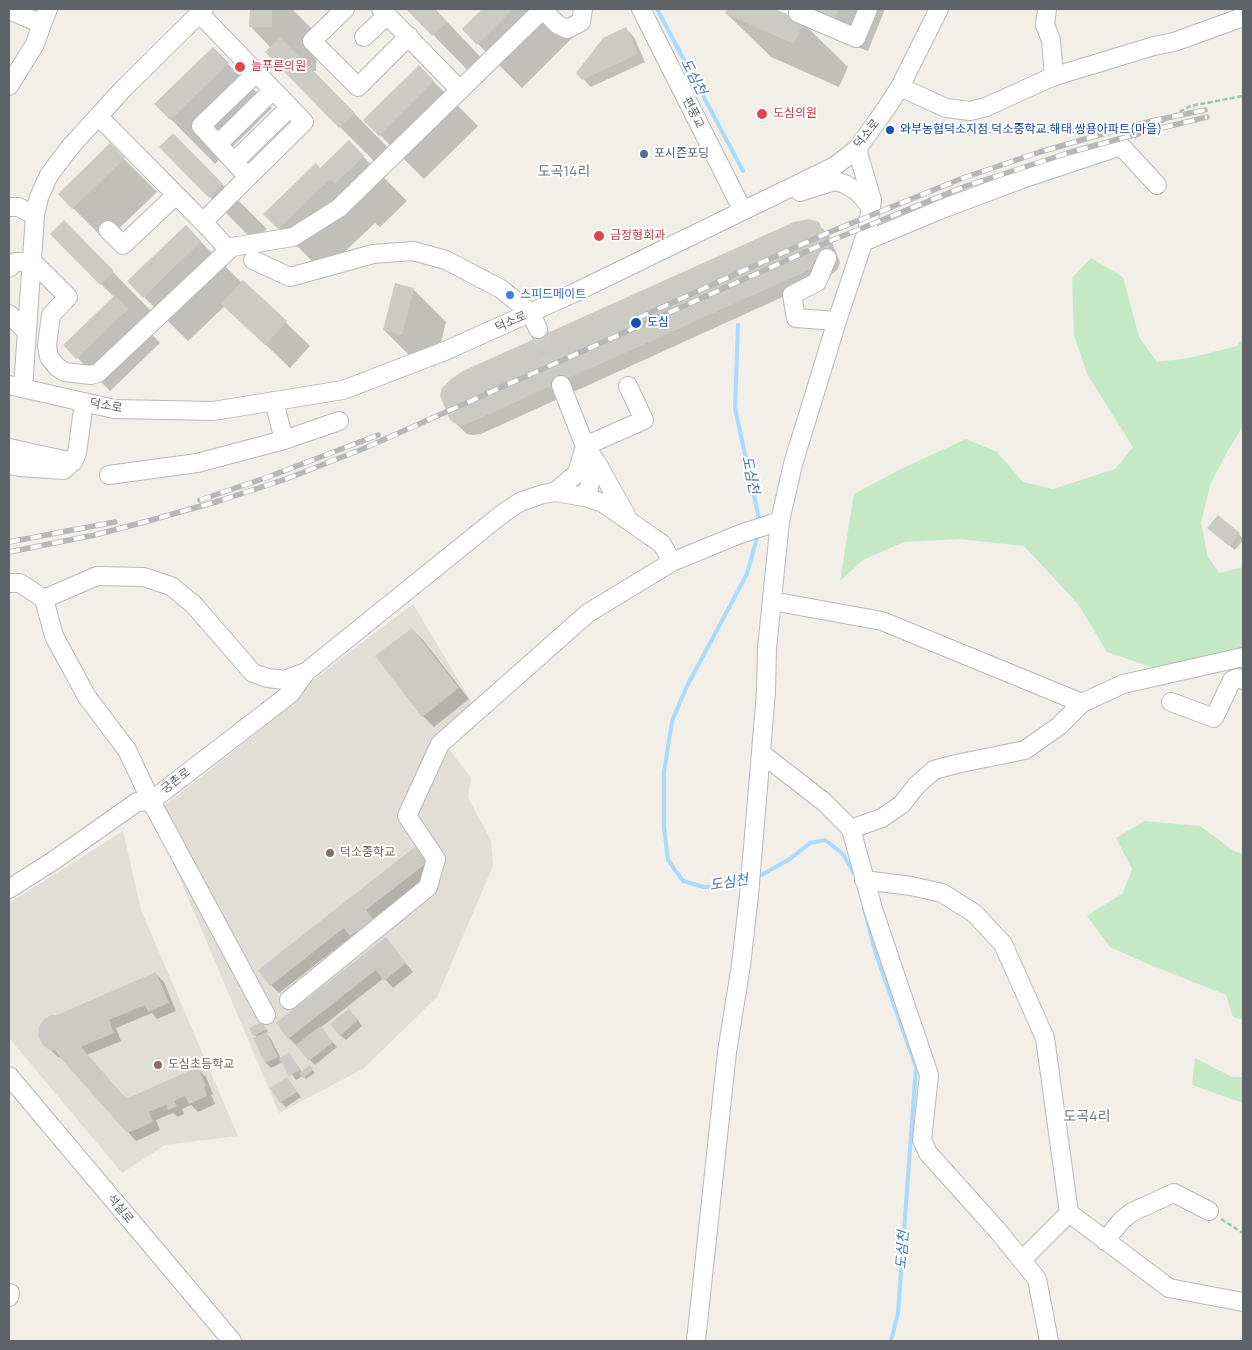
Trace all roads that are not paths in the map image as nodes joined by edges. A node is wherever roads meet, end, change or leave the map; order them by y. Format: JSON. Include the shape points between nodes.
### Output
{"nodes":[{"id":1,"x":345,"y":9,"type":"edge"},
{"id":2,"x":542,"y":9,"type":"edge"},
{"id":3,"x":583,"y":9,"type":"edge"},
{"id":4,"x":641,"y":9,"type":"edge"},
{"id":5,"x":800,"y":9,"type":"edge"},
{"id":6,"x":868,"y":9,"type":"edge"},
{"id":7,"x":939,"y":9,"type":"edge"},
{"id":8,"x":1046,"y":9,"type":"edge"},
{"id":9,"x":9,"y":10,"type":"edge"},
{"id":10,"x":202,"y":11,"type":"edge"},
{"id":11,"x":384,"y":12,"type":"edge"},
{"id":12,"x":45,"y":16,"type":"edge"},
{"id":13,"x":1243,"y":17,"type":"edge"},
{"id":14,"x":409,"y":36,"type":"junction"},
{"id":15,"x":364,"y":37,"type":"dead end"},
{"id":16,"x":256,"y":72,"type":"junction"},
{"id":17,"x":1054,"y":77,"type":"junction"},
{"id":18,"x":9,"y":86,"type":"edge"},
{"id":19,"x":900,"y":86,"type":"junction"},
{"id":20,"x":273,"y":90,"type":"junction"},
{"id":21,"x":460,"y":90,"type":"junction"},
{"id":22,"x":290,"y":107,"type":"junction"},
{"id":23,"x":98,"y":116,"type":"junction"},
{"id":24,"x":218,"y":144,"type":"junction"},
{"id":25,"x":857,"y":149,"type":"junction"},
{"id":26,"x":234,"y":162,"type":"junction"},
{"id":27,"x":248,"y":177,"type":"junction"},
{"id":28,"x":1157,"y":185,"type":"dead end"},
{"id":29,"x":782,"y":192,"type":"junction"},
{"id":30,"x":176,"y":195,"type":"junction"},
{"id":31,"x":9,"y":207,"type":"edge"},
{"id":32,"x":870,"y":208,"type":"junction"},
{"id":33,"x":743,"y":211,"type":"junction"},
{"id":34,"x":35,"y":215,"type":"junction"},
{"id":35,"x":203,"y":222,"type":"junction"},
{"id":36,"x":108,"y":230,"type":"dead end"},
{"id":37,"x":863,"y":242,"type":"junction"},
{"id":38,"x":228,"y":250,"type":"junction"},
{"id":39,"x":827,"y":258,"type":"dead end"},
{"id":40,"x":253,"y":260,"type":"dead end"},
{"id":41,"x":33,"y":262,"type":"junction"},
{"id":42,"x":9,"y":268,"type":"edge"},
{"id":43,"x":9,"y":314,"type":"edge"},
{"id":44,"x":535,"y":321,"type":"junction"},
{"id":45,"x":836,"y":321,"type":"junction"},
{"id":46,"x":27,"y":332,"type":"junction"},
{"id":47,"x":561,"y":385,"type":"tunnel mouth"},
{"id":48,"x":16,"y":386,"type":"edge"},
{"id":49,"x":628,"y":386,"type":"dead end"},
{"id":50,"x":274,"y":401,"type":"junction"},
{"id":51,"x":84,"y":402,"type":"junction"},
{"id":52,"x":339,"y":421,"type":"dead end"},
{"id":53,"x":284,"y":440,"type":"junction"},
{"id":54,"x":585,"y":446,"type":"junction"},
{"id":55,"x":9,"y":448,"type":"edge"},
{"id":56,"x":73,"y":462,"type":"junction"},
{"id":57,"x":9,"y":465,"type":"edge"},
{"id":58,"x":109,"y":474,"type":"dead end"},
{"id":59,"x":555,"y":492,"type":"junction"},
{"id":60,"x":585,"y":497,"type":"junction"},
{"id":61,"x":628,"y":519,"type":"junction"},
{"id":62,"x":780,"y":521,"type":"junction"},
{"id":63,"x":672,"y":562,"type":"junction"},
{"id":64,"x":9,"y":583,"type":"edge"},
{"id":65,"x":44,"y":599,"type":"junction"},
{"id":66,"x":772,"y":601,"type":"junction"},
{"id":67,"x":1243,"y":657,"type":"edge"},
{"id":68,"x":306,"y":672,"type":"junction"},
{"id":69,"x":1243,"y":680,"type":"edge"},
{"id":70,"x":1171,"y":702,"type":"dead end"},
{"id":71,"x":1082,"y":703,"type":"junction"},
{"id":72,"x":761,"y":753,"type":"junction"},
{"id":73,"x":151,"y":801,"type":"junction"},
{"id":74,"x":851,"y":829,"type":"junction"},
{"id":75,"x":864,"y":880,"type":"junction"},
{"id":76,"x":9,"y":889,"type":"edge"},
{"id":77,"x":289,"y":1000,"type":"dead end"},
{"id":78,"x":266,"y":1016,"type":"dead end"},
{"id":79,"x":9,"y":1076,"type":"edge"},
{"id":80,"x":1209,"y":1211,"type":"road end"},
{"id":81,"x":1069,"y":1213,"type":"junction"},
{"id":82,"x":1105,"y":1241,"type":"junction"},
{"id":83,"x":1022,"y":1260,"type":"junction"},
{"id":84,"x":1243,"y":1302,"type":"edge"},
{"id":85,"x":232,"y":1341,"type":"edge"},
{"id":86,"x":696,"y":1341,"type":"edge"},
{"id":87,"x":1049,"y":1341,"type":"edge"}],
"edges":[{"from":1,"to":14,"type":"street","via":[[312,41],[358,86]]},
{"from":2,"to":3,"type":"street","via":[[567,29],[581,22]]},
{"from":2,"to":21,"type":"street"},
{"from":4,"to":33,"type":"street","name":"편풍교"},
{"from":5,"to":6,"type":"street","via":[[798,13],[856,38]]},
{"from":7,"to":19,"type":"street","name":"덕소로"},
{"from":8,"to":17,"type":"street","via":[[1045,25],[1051,40]]},
{"from":9,"to":12,"type":"street"},
{"from":10,"to":16,"type":"street"},
{"from":10,"to":23,"type":"street"},
{"from":11,"to":14,"type":"street"},
{"from":11,"to":15,"type":"street"},
{"from":12,"to":18,"type":"street","via":[[35,44]]},
{"from":13,"to":17,"type":"street","via":[[1174,42]]},
{"from":14,"to":21,"type":"street"},
{"from":16,"to":20,"type":"street"},
{"from":16,"to":24,"type":"street","via":[[202,126]]},
{"from":17,"to":19,"type":"street","via":[[970,111],[946,108]]},
{"from":19,"to":25,"type":"street","name":"덕소로"},
{"from":20,"to":22,"type":"street"},
{"from":20,"to":24,"type":"street"},
{"from":21,"to":38,"type":"street","via":[[339,208],[293,237]]},
{"from":22,"to":26,"type":"street"},
{"from":22,"to":27,"type":"street","via":[[304,122]]},
{"from":23,"to":30,"type":"street"},
{"from":23,"to":34,"type":"street","via":[[49,175]]},
{"from":24,"to":26,"type":"street"},
{"from":25,"to":29,"type":"street","name":"덕소로","via":[[835,166]]},
{"from":25,"to":32,"type":"street","via":[[872,200]]},
{"from":26,"to":27,"type":"street"},
{"from":27,"to":35,"type":"street"},
{"from":28,"to":37,"type":"street","via":[[1121,146],[1013,182]]},
{"from":29,"to":32,"type":"street","via":[[801,192],[835,181],[858,192]]},
{"from":29,"to":33,"type":"street","name":"덕소로"},
{"from":30,"to":35,"type":"street"},
{"from":30,"to":36,"type":"street","via":[[123,246]]},
{"from":31,"to":34,"type":"street","via":[[18,207]]},
{"from":32,"to":37,"type":"street"},
{"from":33,"to":44,"type":"street","name":"덕소로"},
{"from":34,"to":41,"type":"street"},
{"from":35,"to":38,"type":"street"},
{"from":37,"to":45,"type":"street"},
{"from":38,"to":41,"type":"street","via":[[98,373],[91,375],[65,372],[49,357],[47,346],[51,315],[68,297]]},
{"from":39,"to":45,"type":"street","via":[[817,282],[792,295],[796,318]]},
{"from":40,"to":44,"type":"street","via":[[290,277],[373,254],[413,251],[446,260],[501,289]]},
{"from":41,"to":42,"type":"street","via":[[15,262]]},
{"from":41,"to":46,"type":"street"},
{"from":43,"to":46,"type":"street"},
{"from":44,"to":50,"type":"street","name":"덕소로","via":[[343,390]]},
{"from":45,"to":62,"type":"street","via":[[793,464]]},
{"from":46,"to":48,"type":"street"},
{"from":47,"to":54,"type":"street"},
{"from":48,"to":51,"type":"street","name":"덕소로"},
{"from":49,"to":54,"type":"street","via":[[644,420]]},
{"from":50,"to":51,"type":"street","name":"덕소로","via":[[213,411],[114,410]]},
{"from":50,"to":53,"type":"street"},
{"from":51,"to":56,"type":"street"},
{"from":52,"to":53,"type":"street"},
{"from":53,"to":58,"type":"street","via":[[197,463]]},
{"from":54,"to":59,"type":"street","via":[[577,473]]},
{"from":54,"to":60,"type":"street","via":[[591,472]]},
{"from":54,"to":61,"type":"street"},
{"from":55,"to":56,"type":"street"},
{"from":56,"to":57,"type":"street","via":[[64,470]]},
{"from":59,"to":60,"type":"street"},
{"from":59,"to":68,"type":"street","via":[[520,502],[502,514]]},
{"from":60,"to":61,"type":"street","via":[[603,503]]},
{"from":61,"to":63,"type":"street","via":[[662,544]]},
{"from":62,"to":63,"type":"street"},
{"from":62,"to":66,"type":"street"},
{"from":63,"to":77,"type":"street","via":[[588,613],[440,744],[407,816],[436,859],[428,887]]},
{"from":64,"to":65,"type":"street","via":[[20,583]]},
{"from":65,"to":68,"type":"street","via":[[98,576],[144,577],[171,586],[194,605],[253,673],[284,680]]},
{"from":65,"to":73,"type":"street","via":[[54,636],[87,697],[128,750]]},
{"from":66,"to":71,"type":"street","via":[[882,621]]},
{"from":66,"to":72,"type":"street"},
{"from":67,"to":71,"type":"street","via":[[1123,684]]},
{"from":68,"to":73,"type":"street","name":"궁촌로","via":[[290,694]]},
{"from":69,"to":70,"type":"street","via":[[1232,680],[1214,718]]},
{"from":71,"to":74,"type":"street","via":[[1059,726],[1025,750],[934,770],[895,809],[882,818]]},
{"from":72,"to":74,"type":"street","via":[[824,802]]},
{"from":72,"to":86,"type":"street","via":[[749,895],[727,1052]]},
{"from":73,"to":76,"type":"street","name":"궁촌로","via":[[137,802]]},
{"from":73,"to":78,"type":"street"},
{"from":74,"to":75,"type":"street"},
{"from":75,"to":81,"type":"street","via":[[942,893],[974,913],[1003,944],[1045,1038]]},
{"from":75,"to":83,"type":"street","via":[[929,1075],[922,1140],[928,1153]]},
{"from":79,"to":85,"type":"street","name":"석실로"},
{"from":80,"to":82,"type":"street","via":[[1174,1193],[1132,1212]]},
{"from":81,"to":82,"type":"street"},
{"from":81,"to":83,"type":"street"},
{"from":82,"to":84,"type":"street","via":[[1169,1288]]},
{"from":83,"to":87,"type":"street","via":[[1037,1279]]}]}
